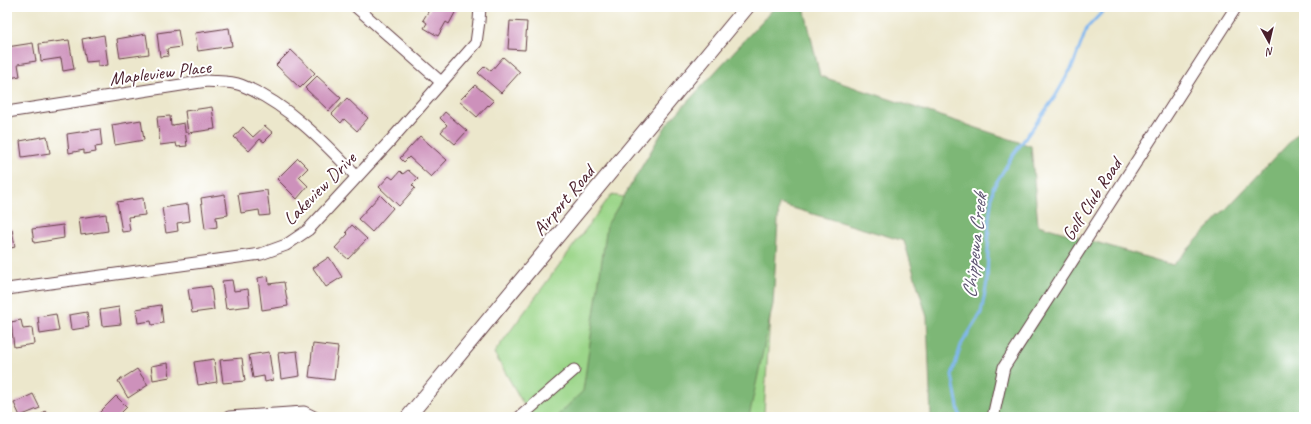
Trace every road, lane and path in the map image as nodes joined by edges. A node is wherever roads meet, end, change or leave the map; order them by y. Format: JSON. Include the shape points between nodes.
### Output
{"nodes":[{"id":1,"x":356,"y":7,"type":"edge"},
{"id":2,"x":480,"y":7,"type":"edge"},
{"id":3,"x":747,"y":7,"type":"edge"},
{"id":4,"x":1236,"y":7,"type":"edge"},
{"id":5,"x":441,"y":82,"type":"junction"},
{"id":6,"x":7,"y":112,"type":"edge"},
{"id":7,"x":356,"y":176,"type":"junction"},
{"id":8,"x":7,"y":289,"type":"edge"},
{"id":9,"x":574,"y":370,"type":"dead end"},
{"id":10,"x":229,"y":417,"type":"edge"},
{"id":11,"x":314,"y":417,"type":"edge"},
{"id":12,"x":408,"y":417,"type":"edge"},
{"id":13,"x":520,"y":417,"type":"edge"},
{"id":14,"x":993,"y":417,"type":"edge"}],
"edges":[{"from":1,"to":5,"type":"street"},
{"from":2,"to":5,"type":"street","name":"Lakeview Drive","via":[[476,44]]},
{"from":3,"to":12,"type":"main road","name":"Airport Road"},
{"from":4,"to":14,"type":"street","name":"Golf Club Road","via":[[1004,367]]},
{"from":5,"to":7,"type":"street","name":"Lakeview Drive"},
{"from":6,"to":7,"type":"street","name":"Mapleview Place","via":[[207,81],[239,84],[274,101],[325,144]]},
{"from":7,"to":8,"type":"street","name":"Lakeview Drive","via":[[308,230],[286,245],[261,254]]},
{"from":9,"to":13,"type":"street"},
{"from":10,"to":11,"type":"street","via":[[304,412]]}]}
